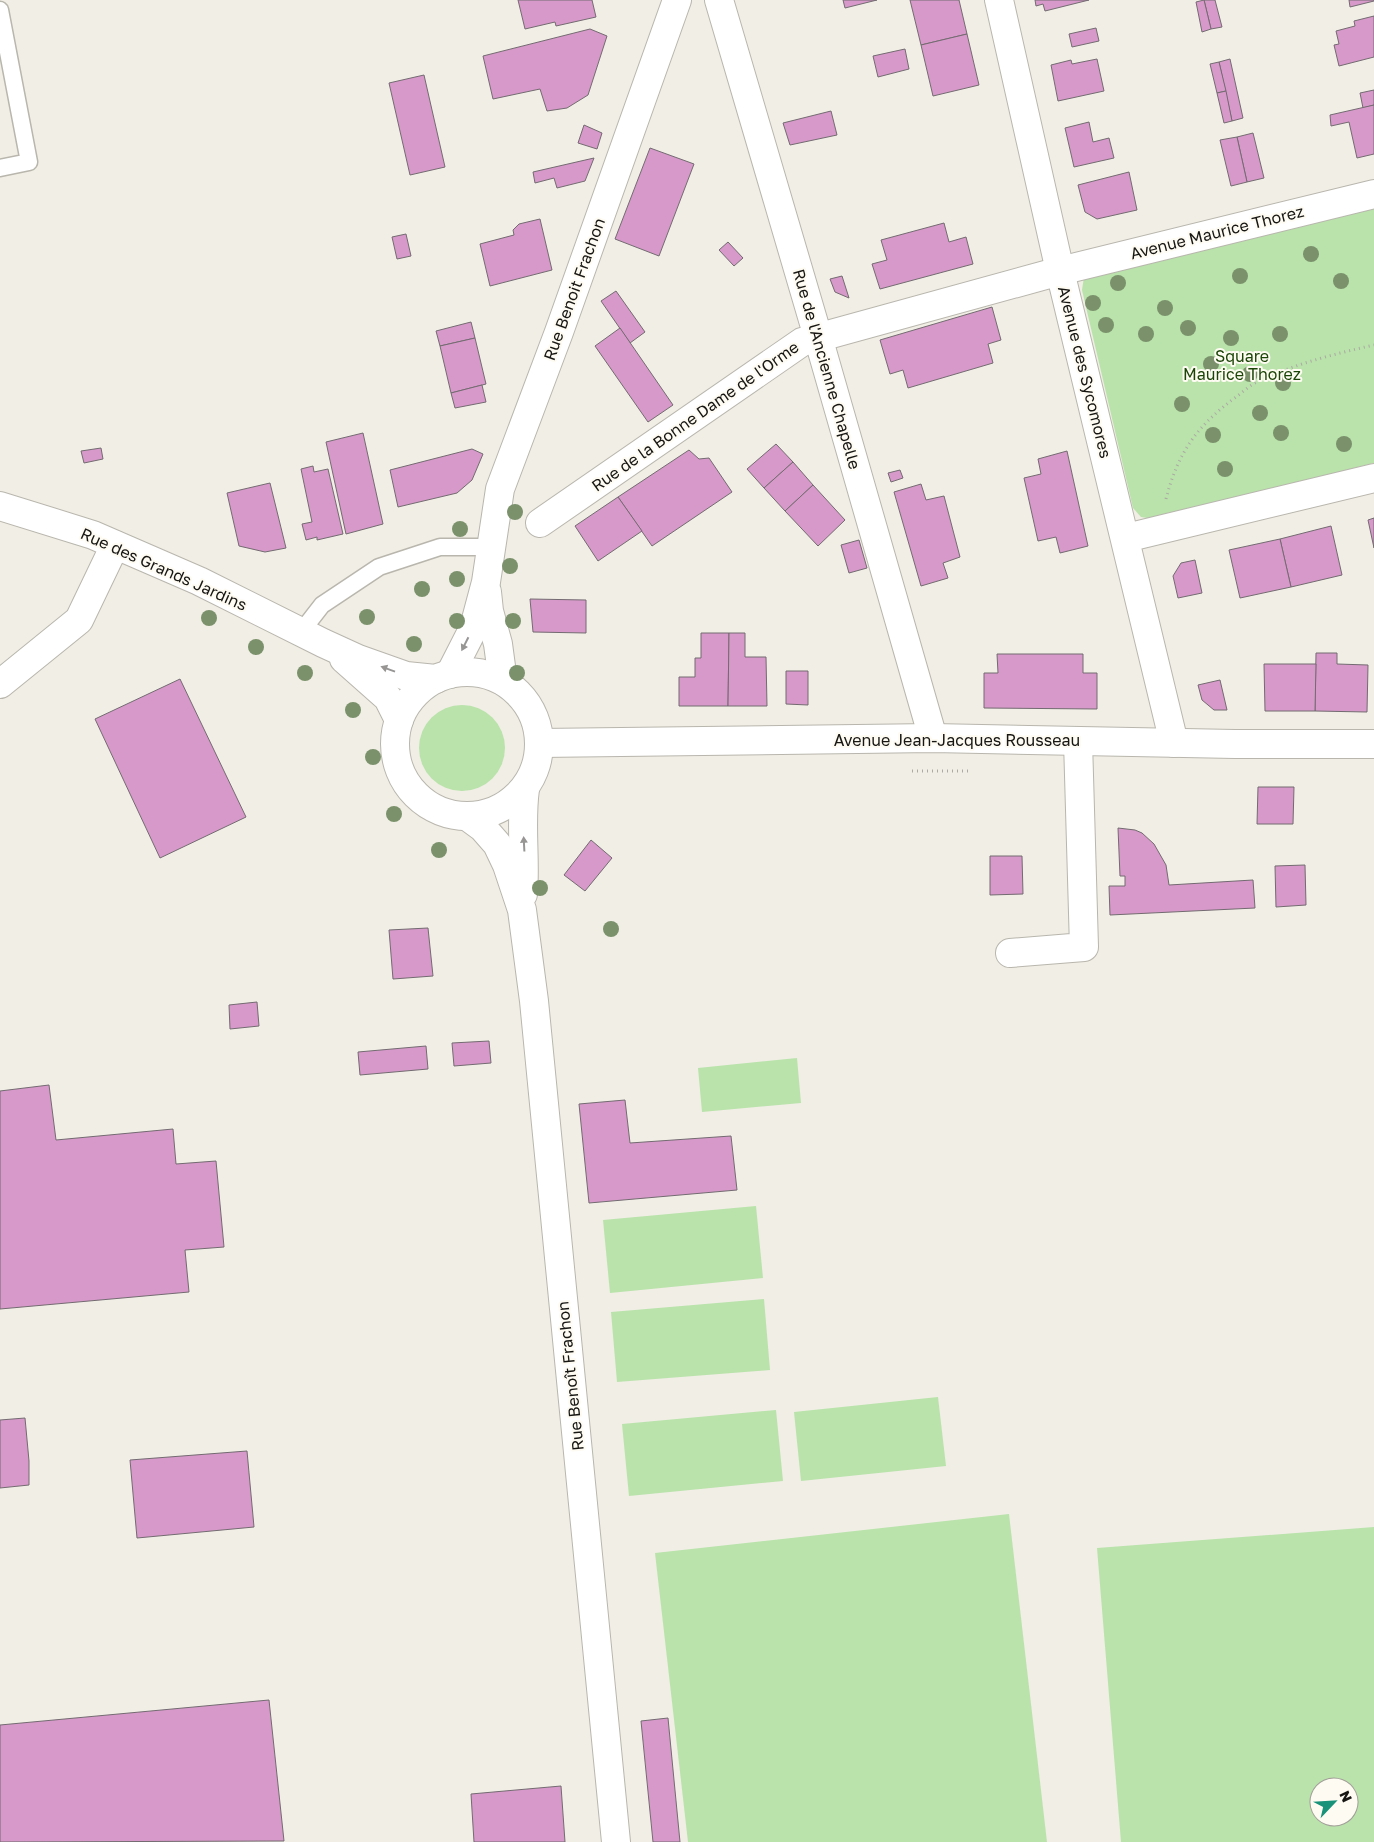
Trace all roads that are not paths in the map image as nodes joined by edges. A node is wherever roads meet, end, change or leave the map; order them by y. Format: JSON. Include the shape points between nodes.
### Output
{"nodes":[{"id":1,"x":677,"y":0,"type":"edge"},
{"id":2,"x":719,"y":0,"type":"edge"},
{"id":3,"x":998,"y":0,"type":"edge"},
{"id":4,"x":0,"y":10,"type":"edge"},
{"id":5,"x":0,"y":168,"type":"edge"},
{"id":6,"x":1374,"y":194,"type":"edge"},
{"id":7,"x":1060,"y":271,"type":"junction"},
{"id":8,"x":818,"y":337,"type":"junction"},
{"id":9,"x":1374,"y":478,"type":"edge"},
{"id":10,"x":0,"y":506,"type":"edge"},
{"id":11,"x":540,"y":523,"type":"dead end"},
{"id":12,"x":1126,"y":538,"type":"junction"},
{"id":13,"x":114,"y":545,"type":"junction"},
{"id":14,"x":492,"y":548,"type":"junction"},
{"id":15,"x":486,"y":582,"type":"junction"},
{"id":16,"x":312,"y":638,"type":"junction"},
{"id":17,"x":443,"y":676,"type":"junction"},
{"id":18,"x":502,"y":681,"type":"junction"},
{"id":19,"x":0,"y":684,"type":"edge"},
{"id":20,"x":399,"y":720,"type":"junction"},
{"id":21,"x":932,"y":738,"type":"junction"},
{"id":22,"x":1078,"y":741,"type":"junction"},
{"id":23,"x":540,"y":743,"type":"junction"},
{"id":24,"x":1174,"y":743,"type":"junction"},
{"id":25,"x":1374,"y":744,"type":"edge"},
{"id":26,"x":525,"y":789,"type":"junction"},
{"id":27,"x":468,"y":817,"type":"junction"},
{"id":28,"x":522,"y":910,"type":"junction"},
{"id":29,"x":1010,"y":953,"type":"dead end"},
{"id":30,"x":616,"y":1842,"type":"edge"}],
"edges":[{"from":1,"to":14,"type":"street","name":"Rue Benoit Frachon","via":[[500,489]]},
{"from":2,"to":8,"type":"street","name":"Rue de l'Ancienne Chapelle"},
{"from":3,"to":7,"type":"street","name":"Avenue des Sycomores"},
{"from":4,"to":5,"type":"lane","via":[[29,162]]},
{"from":6,"to":7,"type":"street","name":"Avenue Maurice Thorez"},
{"from":7,"to":8,"type":"street","name":"Rue de la Bonne Dame de l'Orme"},
{"from":7,"to":12,"type":"street","name":"Avenue des Sycomores"},
{"from":8,"to":11,"type":"street","name":"Rue de la Bonne Dame de l'Orme","via":[[802,342]]},
{"from":8,"to":21,"type":"street","name":"Rue de l'Ancienne Chapelle"},
{"from":9,"to":12,"type":"street"},
{"from":10,"to":13,"type":"street","name":"Rue des Grands Jardins","via":[[93,535]]},
{"from":12,"to":24,"type":"street","name":"Avenue des Sycomores"},
{"from":13,"to":16,"type":"street","name":"Rue des Grands Jardins","via":[[199,581]]},
{"from":13,"to":19,"type":"street","via":[[79,620]]},
{"from":14,"to":15,"type":"street","name":"Rue Benoit Frachon"},
{"from":14,"to":16,"type":"lane","via":[[440,547],[379,566],[322,605]]},
{"from":15,"to":17,"type":"street","one_way":true,"via":[[474,628]]},
{"from":15,"to":18,"type":"street"},
{"from":17,"to":16,"type":"street","one_way":true,"via":[[406,676]]},
{"from":16,"to":20,"type":"street","via":[[349,663],[388,698]]},
{"from":17,"to":18,"type":"street","via":[[472,672]]},
{"from":17,"to":20,"type":"street","via":[[413,696]]},
{"from":18,"to":23,"type":"street","via":[[519,693],[533,714]]},
{"from":20,"to":27,"type":"street","via":[[395,744],[398,765],[416,796],[439,811]]},
{"from":21,"to":22,"type":"street","name":"Avenue Jean-Jacques Rousseau"},
{"from":21,"to":23,"type":"street","name":"Avenue Jean-Jacques Rousseau"},
{"from":22,"to":24,"type":"street","name":"Avenue Jean-Jacques Rousseau"},
{"from":22,"to":29,"type":"street","via":[[1084,947]]},
{"from":23,"to":26,"type":"street","via":[[535,769]]},
{"from":24,"to":25,"type":"street","name":"Avenue Jean-Jacques Rousseau"},
{"from":26,"to":27,"type":"street","via":[[496,811]]},
{"from":28,"to":26,"type":"street","one_way":true},
{"from":27,"to":28,"type":"street","via":[[497,844]]},
{"from":28,"to":30,"type":"street","name":"Rue Benoît Frachon","via":[[534,1001]]}]}
